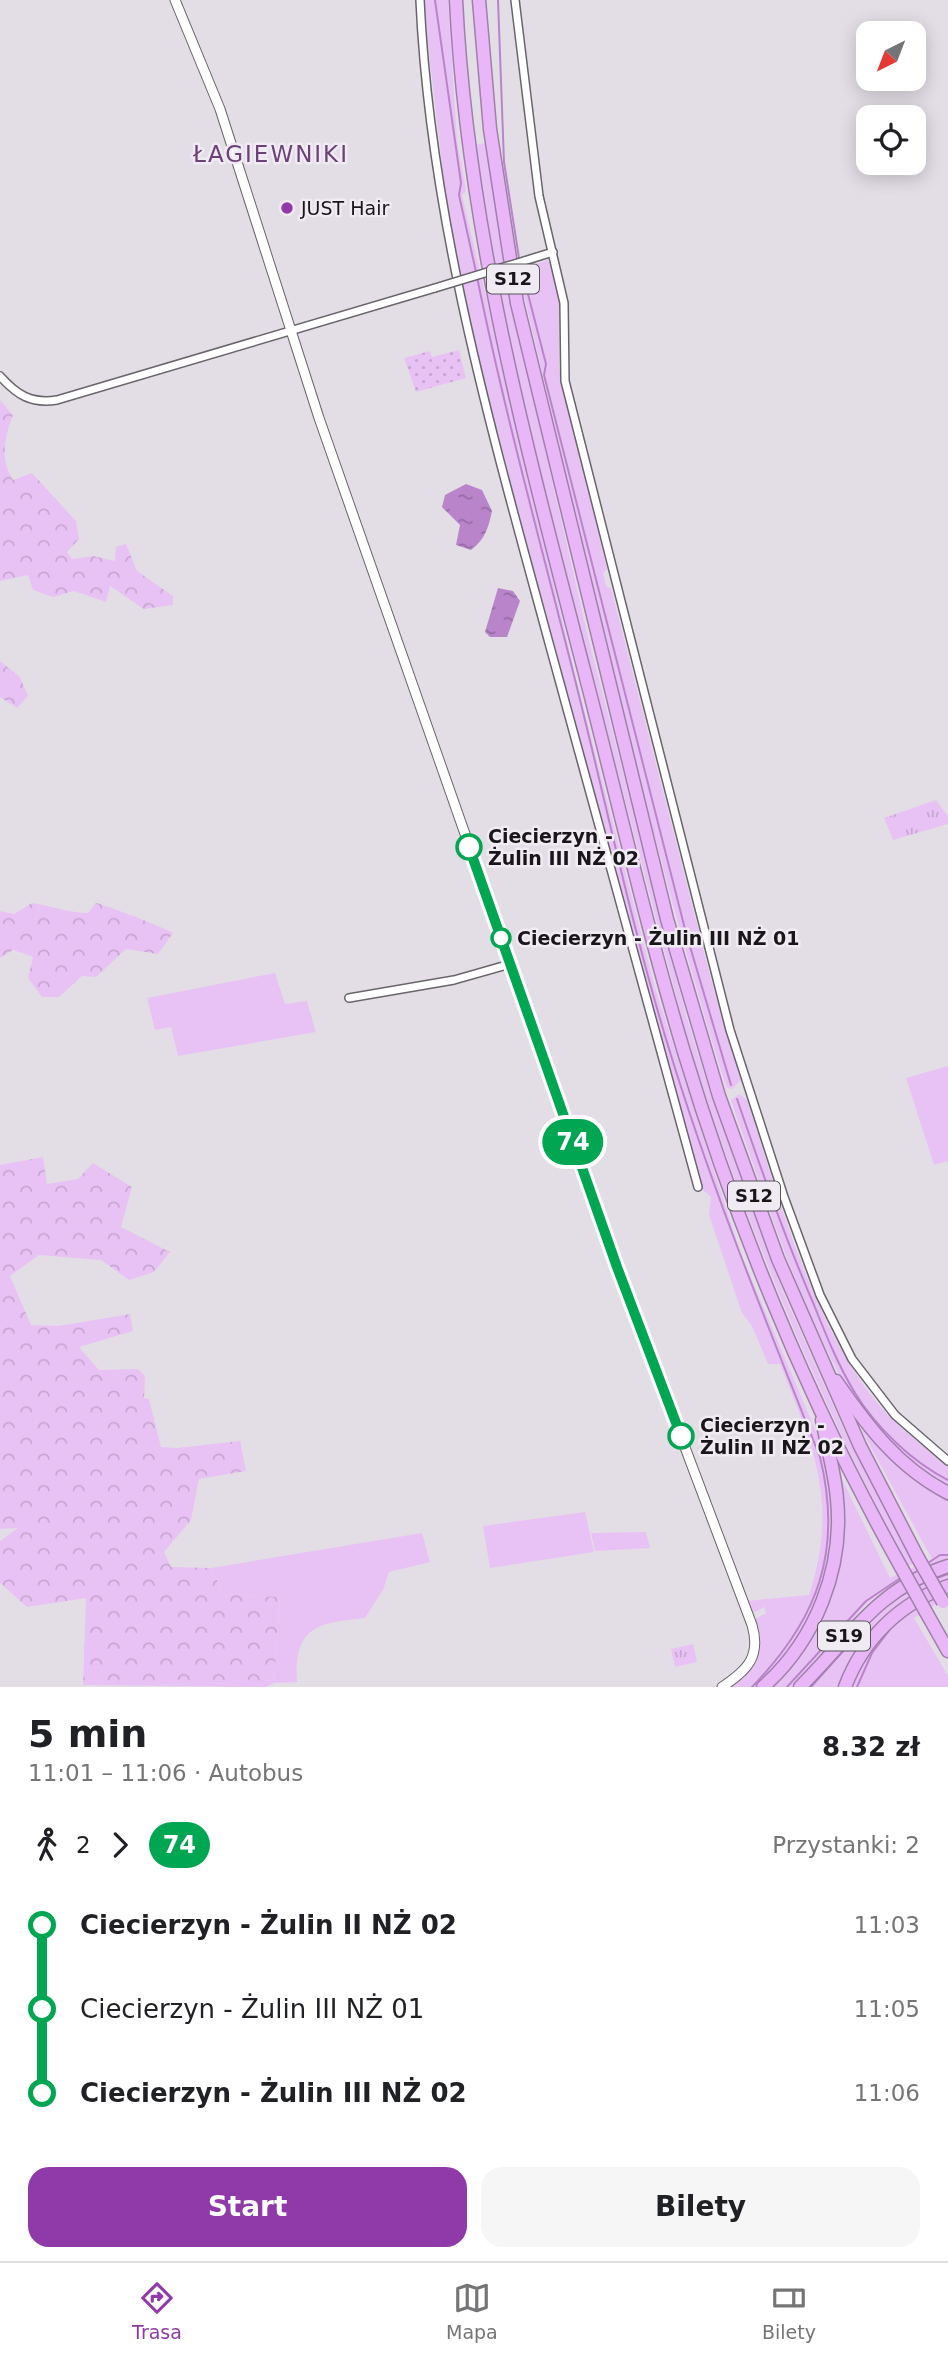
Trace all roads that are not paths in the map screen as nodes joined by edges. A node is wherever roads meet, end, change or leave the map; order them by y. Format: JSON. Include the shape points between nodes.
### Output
{"nodes":[{"id":1,"x":175,"y":0,"type":"edge"},
{"id":2,"x":420,"y":0,"type":"edge"},
{"id":3,"x":456,"y":0,"type":"edge"},
{"id":4,"x":479,"y":0,"type":"edge"},
{"id":5,"x":515,"y":0,"type":"edge"},
{"id":6,"x":553,"y":252,"type":"junction"},
{"id":7,"x":290,"y":330,"type":"junction"},
{"id":8,"x":0,"y":376,"type":"edge"},
{"id":9,"x":510,"y":964,"type":"junction"},
{"id":10,"x":349,"y":998,"type":"dead end"},
{"id":11,"x":698,"y":1187,"type":"dead end"},
{"id":12,"x":817,"y":1353,"type":"junction"},
{"id":13,"x":820,"y":1410,"type":"junction"},
{"id":14,"x":948,"y":1461,"type":"edge"},
{"id":15,"x":948,"y":1493,"type":"edge"},
{"id":16,"x":948,"y":1566,"type":"edge"},
{"id":17,"x":948,"y":1586,"type":"edge"},
{"id":18,"x":945,"y":1606,"type":"edge"},
{"id":19,"x":948,"y":1651,"type":"edge"},
{"id":20,"x":722,"y":1687,"type":"edge"},
{"id":21,"x":763,"y":1687,"type":"edge"},
{"id":22,"x":800,"y":1687,"type":"edge"},
{"id":23,"x":845,"y":1687,"type":"edge"}],
"edges":[{"from":1,"to":7,"type":"street","via":[[220,109]]},
{"from":2,"to":11,"type":"street","via":[[445,214],[475,365]]},
{"from":3,"to":13,"type":"highway","number":"S12","via":[[472,171],[497,314],[649,923],[684,1052],[726,1177]]},
{"from":4,"to":12,"type":"highway","number":"S12","via":[[490,129],[517,303],[667,919],[736,1148]]},
{"from":5,"to":6,"type":"street","via":[[537,184]]},
{"from":6,"to":7,"type":"street","bridge":true},
{"from":6,"to":14,"type":"street","via":[[564,303],[562,357],[567,393],[710,958],[754,1110],[812,1274],[842,1342],[883,1402]]},
{"from":7,"to":8,"type":"street","via":[[50,402],[25,398]]},
{"from":7,"to":9,"type":"street"},
{"from":9,"to":10,"type":"street","via":[[454,980]]},
{"from":9,"to":20,"type":"street","via":[[755,1635],[751,1663]]},
{"from":12,"to":15,"type":"highway","via":[[879,1441]]},
{"from":12,"to":18,"type":"highway","number":"S12","bridge":true,"via":[[860,1446]]},
{"from":13,"to":19,"type":"highway","number":"S12","bridge":true},
{"from":13,"to":21,"type":"highway","via":[[838,1502],[831,1572],[805,1637]]},
{"from":16,"to":22,"type":"highway","number":"S19","via":[[904,1585],[870,1609]]},
{"from":17,"to":23,"type":"highway","via":[[887,1622],[862,1652]]}]}
